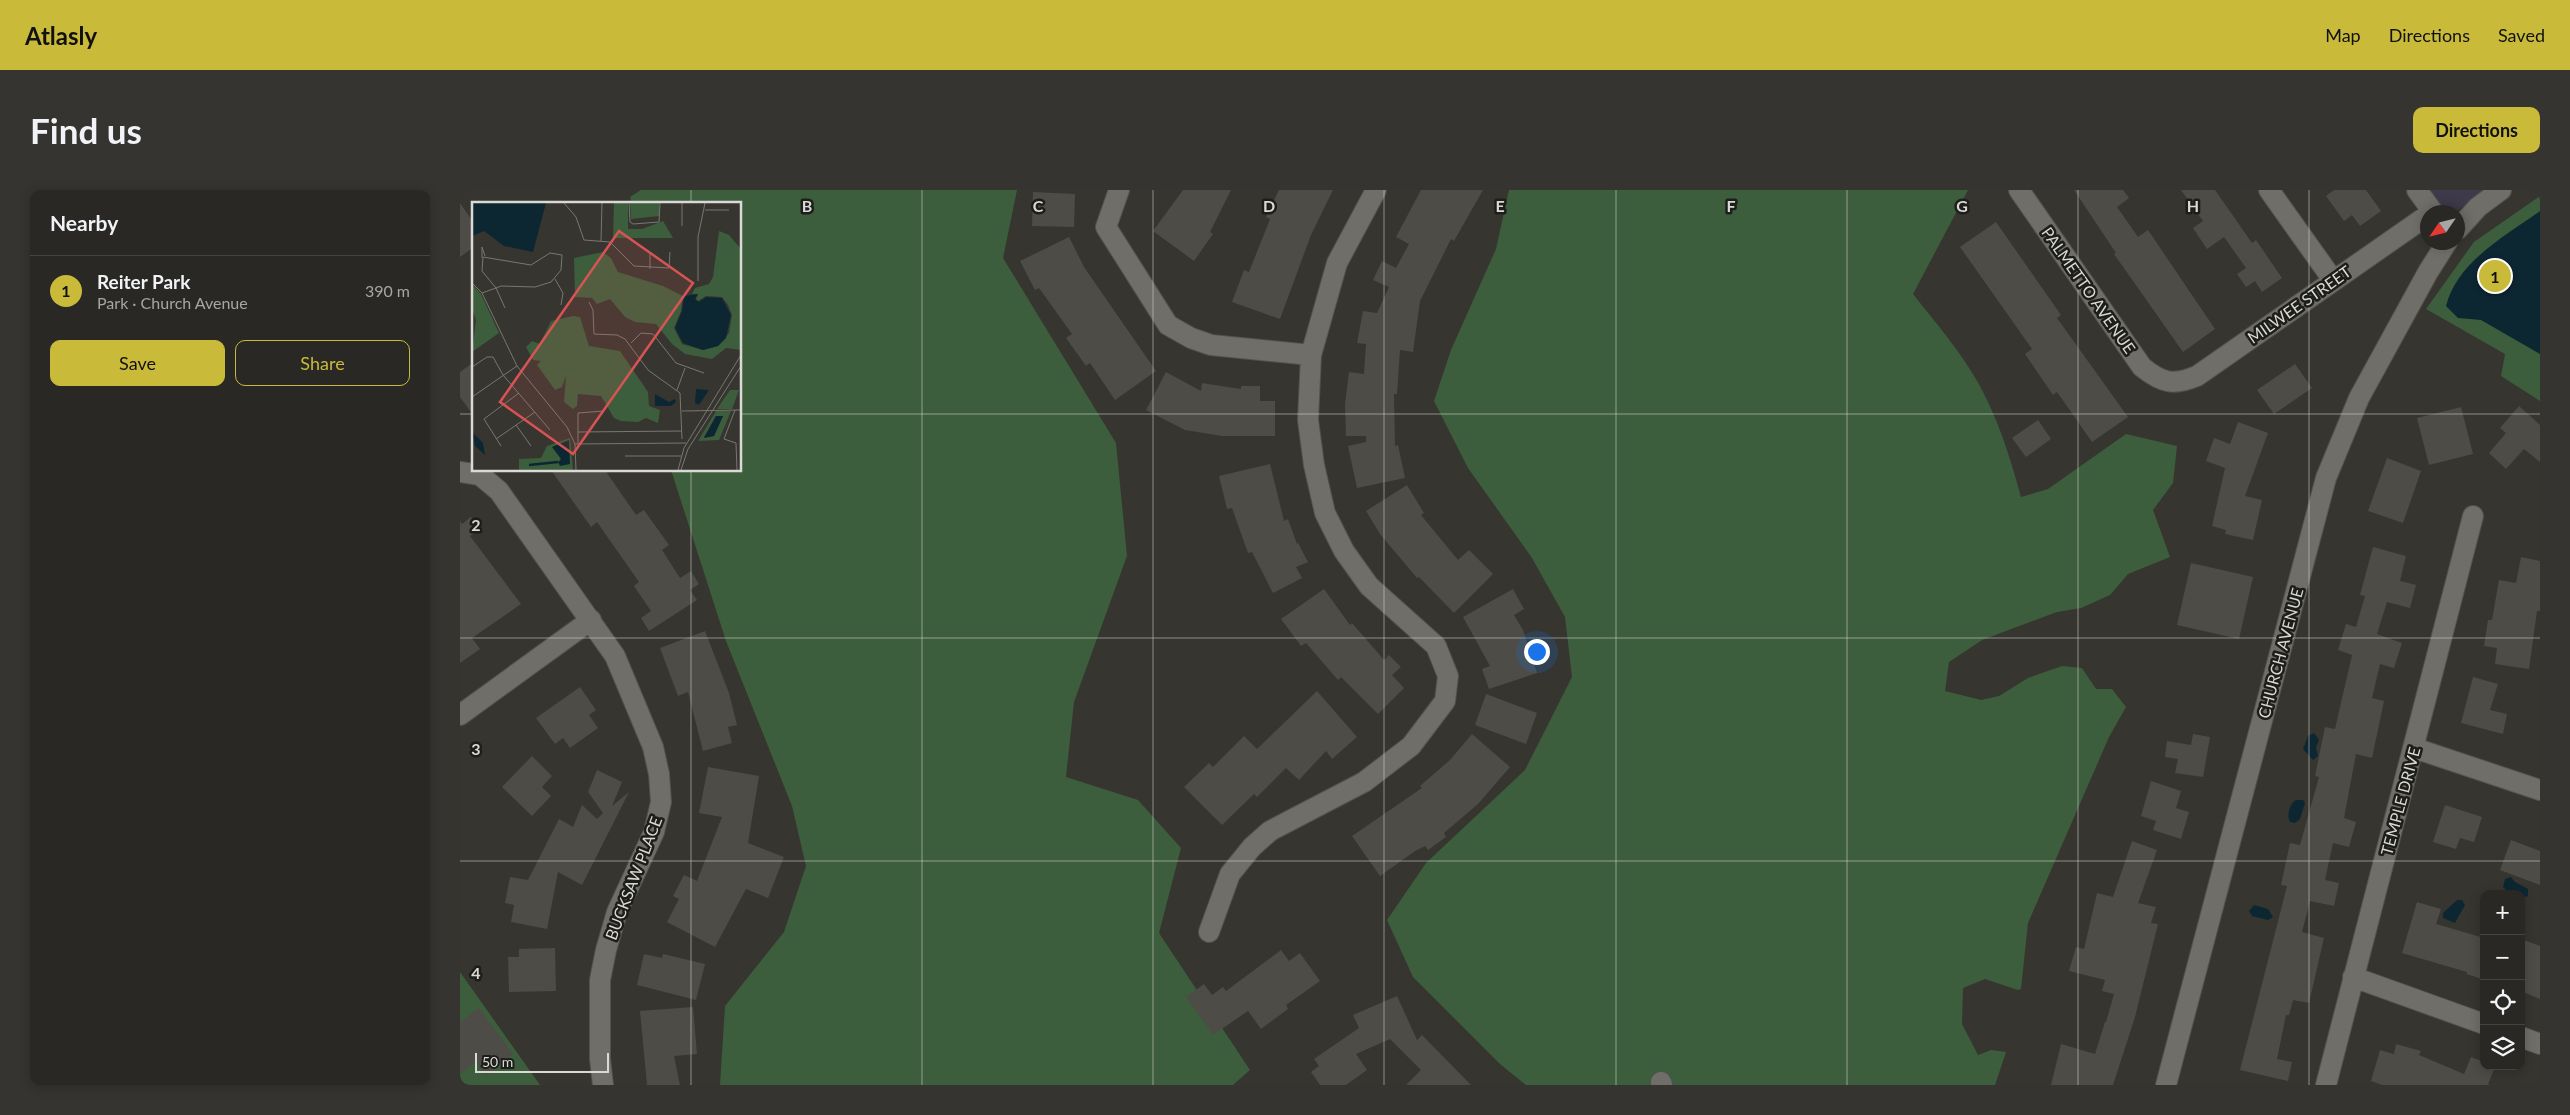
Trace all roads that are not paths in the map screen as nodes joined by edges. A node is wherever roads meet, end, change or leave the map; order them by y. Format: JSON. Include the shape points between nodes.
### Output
{"nodes":[{"id":1,"x":1119,"y":190,"type":"edge"},
{"id":2,"x":1376,"y":190,"type":"edge"},
{"id":3,"x":2019,"y":190,"type":"edge"},
{"id":4,"x":2269,"y":190,"type":"edge"},
{"id":5,"x":2417,"y":190,"type":"edge"},
{"id":6,"x":2501,"y":190,"type":"edge"},
{"id":7,"x":2426,"y":205,"type":"edge"},
{"id":8,"x":2420,"y":221,"type":"edge"},
{"id":9,"x":2465,"y":222,"type":"edge"},
{"id":10,"x":2442,"y":250,"type":"edge"},
{"id":11,"x":2334,"y":280,"type":"junction"},
{"id":12,"x":1311,"y":355,"type":"junction"},
{"id":13,"x":2166,"y":381,"type":"joint"},
{"id":14,"x":460,"y":472,"type":"edge"},
{"id":15,"x":2473,"y":516,"type":"dead end"},
{"id":16,"x":591,"y":620,"type":"junction"},
{"id":17,"x":460,"y":715,"type":"edge"},
{"id":18,"x":2414,"y":748,"type":"junction"},
{"id":19,"x":2540,"y":790,"type":"edge"},
{"id":20,"x":1209,"y":932,"type":"dead end"},
{"id":21,"x":2353,"y":976,"type":"junction"},
{"id":22,"x":2480,"y":1023,"type":"edge"},
{"id":23,"x":2525,"y":1038,"type":"edge"},
{"id":24,"x":2540,"y":1044,"type":"edge"},
{"id":25,"x":603,"y":1085,"type":"edge"},
{"id":26,"x":2166,"y":1085,"type":"edge"},
{"id":27,"x":2326,"y":1085,"type":"edge"}],
"edges":[{"from":1,"to":12,"type":"street","via":[[1106,227],[1168,325],[1191,338],[1212,344]]},
{"from":2,"to":12,"type":"street","via":[[1337,263]]},
{"from":3,"to":13,"type":"street","name":"PALMETTO AVENUE","via":[[2142,366]]},
{"from":4,"to":11,"type":"street"},
{"from":5,"to":7,"type":"street"},
{"from":6,"to":9,"type":"street","via":[[2478,207]]},
{"from":8,"to":11,"type":"street","name":"MILWEE STREET"},
{"from":10,"to":26,"type":"street","name":"CHURCH AVENUE","via":[[2358,398],[2326,478]]},
{"from":11,"to":13,"type":"street","name":"MILWEE STREET","via":[[2197,376],[2181,383]]},
{"from":12,"to":20,"type":"street","via":[[1308,420],[1325,513],[1344,551],[1369,586],[1436,646],[1448,676],[1445,701],[1411,746],[1380,770],[1364,782],[1270,831],[1252,847],[1230,874]]},
{"from":14,"to":16,"type":"street","name":"BUCKSAW PLACE","via":[[480,475],[500,491]]},
{"from":15,"to":18,"type":"street","name":"TEMPLE DRIVE"},
{"from":16,"to":17,"type":"street"},
{"from":16,"to":25,"type":"street","name":"BUCKSAW PLACE","via":[[614,656],[653,747],[661,802],[654,832],[617,912],[606,950],[600,980]]},
{"from":18,"to":19,"type":"street"},
{"from":18,"to":21,"type":"street","name":"TEMPLE DRIVE"},
{"from":21,"to":22,"type":"street"},
{"from":21,"to":27,"type":"street","name":"TEMPLE DRIVE"},
{"from":23,"to":24,"type":"street"}]}
